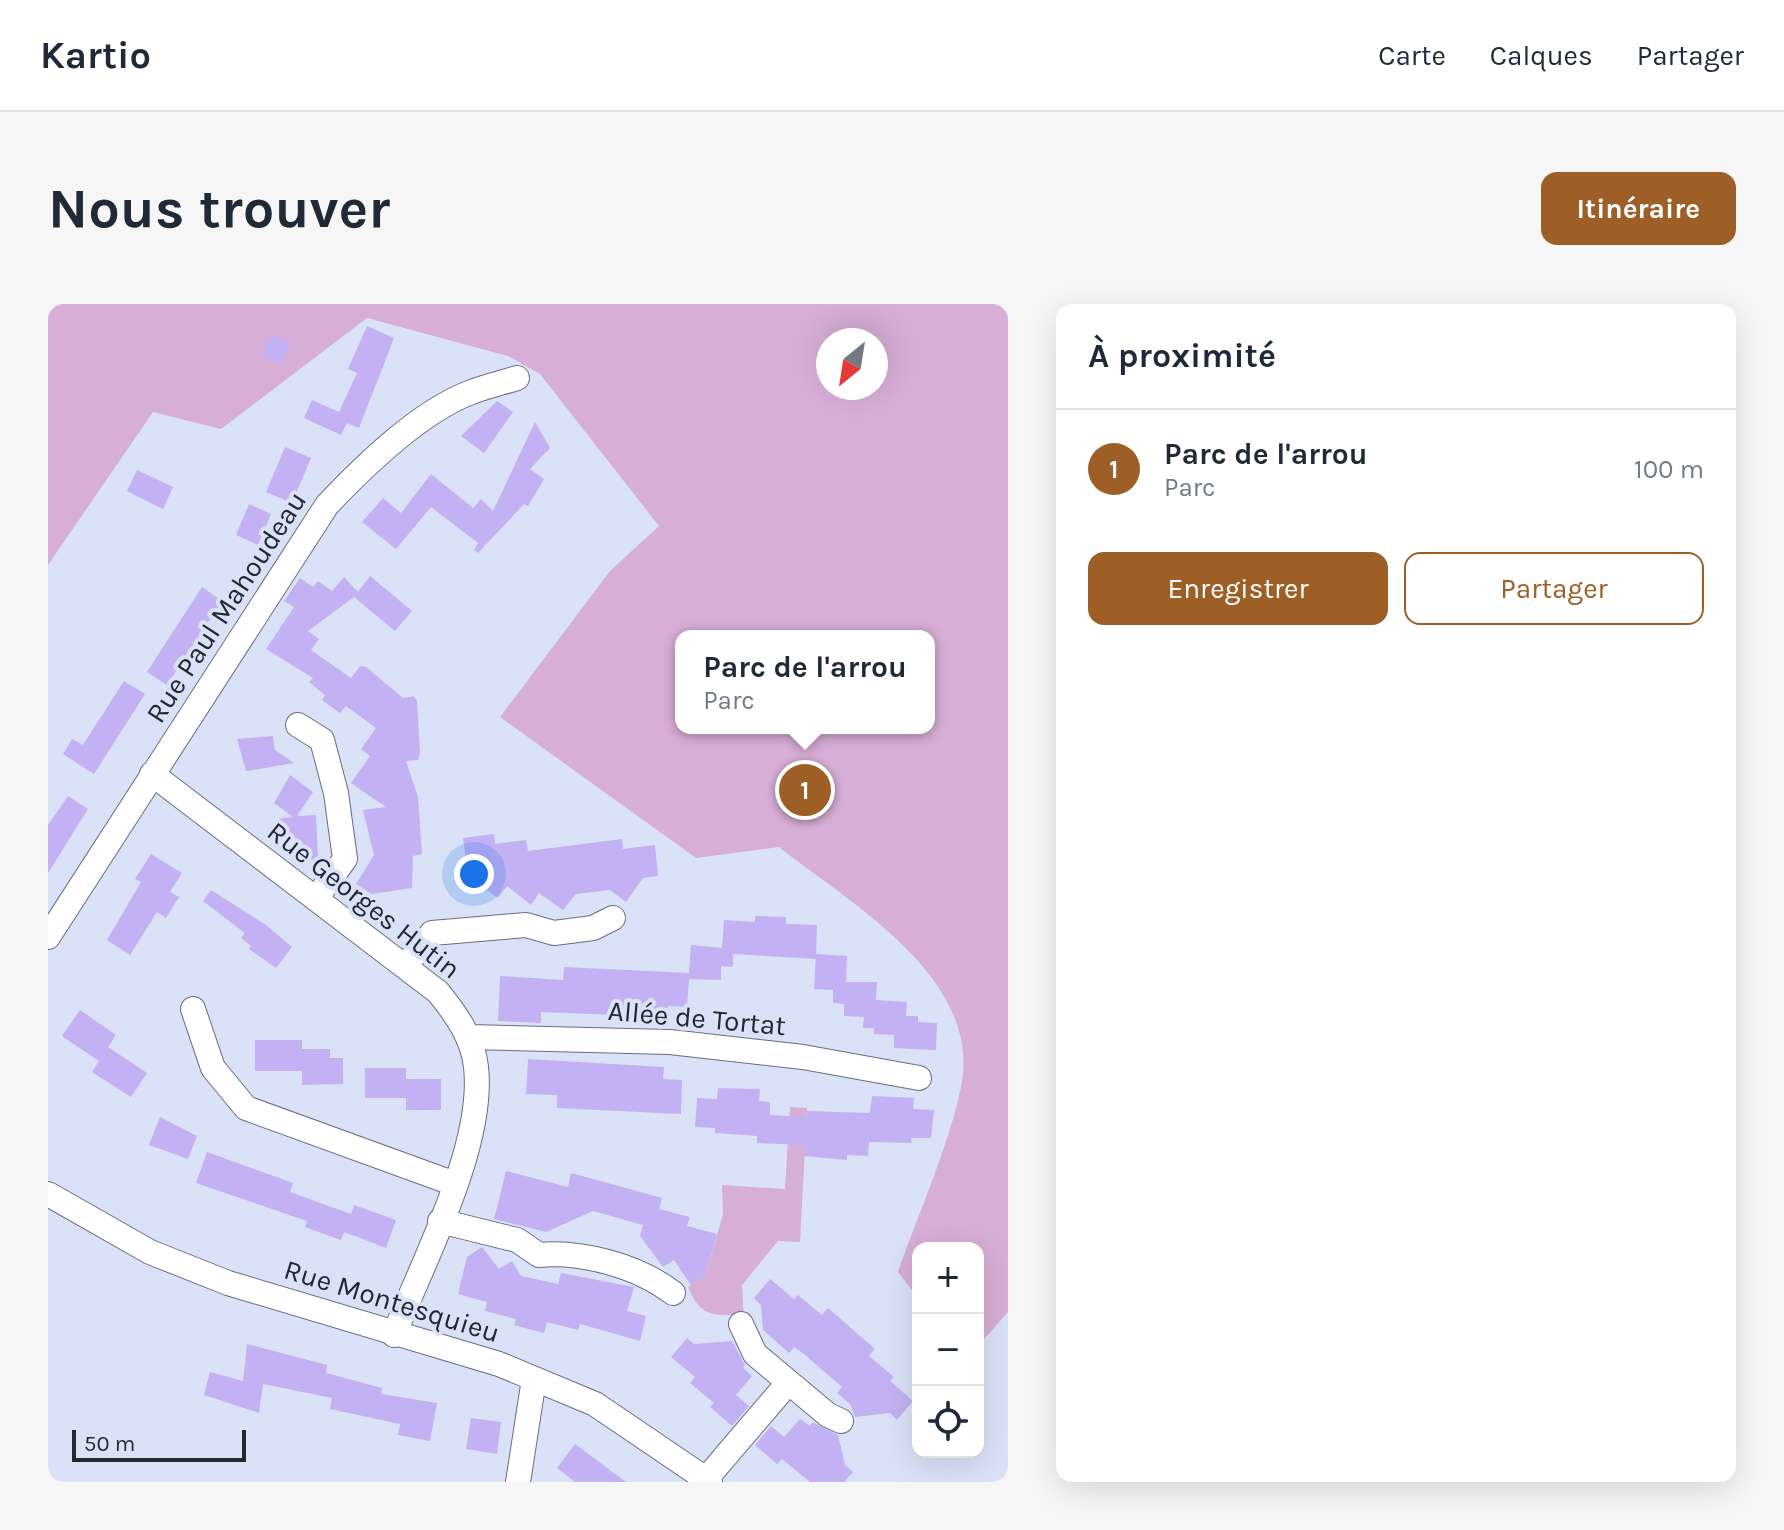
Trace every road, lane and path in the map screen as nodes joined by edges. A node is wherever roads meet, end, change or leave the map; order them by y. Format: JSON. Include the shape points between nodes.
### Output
{"nodes":[{"id":1,"x":517,"y":378,"type":"dead end"},
{"id":2,"x":298,"y":725,"type":"dead end"},
{"id":3,"x":152,"y":774,"type":"junction"},
{"id":4,"x":317,"y":897,"type":"junction"},
{"id":5,"x":613,"y":918,"type":"dead end"},
{"id":6,"x":48,"y":937,"type":"edge"},
{"id":7,"x":405,"y":966,"type":"junction"},
{"id":8,"x":193,"y":1009,"type":"dead end"},
{"id":9,"x":468,"y":1037,"type":"junction"},
{"id":10,"x":919,"y":1078,"type":"dead end"},
{"id":11,"x":455,"y":1184,"type":"junction"},
{"id":12,"x":48,"y":1194,"type":"edge"},
{"id":13,"x":440,"y":1221,"type":"junction"},
{"id":14,"x":673,"y":1293,"type":"dead end"},
{"id":15,"x":741,"y":1324,"type":"dead end"},
{"id":16,"x":394,"y":1335,"type":"junction"},
{"id":17,"x":534,"y":1379,"type":"junction"},
{"id":18,"x":788,"y":1383,"type":"junction"},
{"id":19,"x":841,"y":1421,"type":"dead end"},
{"id":20,"x":708,"y":1481,"type":"edge"},
{"id":21,"x":518,"y":1482,"type":"edge"}],
"edges":[{"from":1,"to":3,"type":"street","name":"Rue Paul Mahoudeau","via":[[467,393],[406,432],[338,494],[292,556]]},
{"from":2,"to":4,"type":"street","via":[[322,740],[345,859]]},
{"from":3,"to":4,"type":"street","name":"Rue Georges Hutin"},
{"from":3,"to":6,"type":"street","name":"Rue Paul Mahoudeau"},
{"from":4,"to":7,"type":"street","name":"Rue Georges Hutin"},
{"from":5,"to":7,"type":"street","via":[[593,928],[554,933],[526,925],[432,933]]},
{"from":7,"to":9,"type":"street","name":"Rue Georges Hutin","via":[[438,992]]},
{"from":8,"to":11,"type":"street","via":[[213,1068],[246,1108]]},
{"from":9,"to":10,"type":"street","name":"Allée de Tortat","via":[[670,1042],[803,1057]]},
{"from":9,"to":11,"type":"street","name":"Rue Georges Hutin","via":[[477,1093],[471,1136]]},
{"from":11,"to":13,"type":"street","name":"Rue Georges Hutin"},
{"from":12,"to":16,"type":"street","name":"Rue Montesquieu","via":[[150,1252]]},
{"from":13,"to":14,"type":"street","via":[[517,1240],[539,1255],[566,1253],[652,1277]]},
{"from":13,"to":16,"type":"street","name":"Rue Georges Hutin"},
{"from":15,"to":18,"type":"street","via":[[755,1354]]},
{"from":16,"to":17,"type":"street","name":"Rue Montesquieu"},
{"from":17,"to":20,"type":"street","name":"Rue Montesquieu","via":[[595,1404]]},
{"from":17,"to":21,"type":"street"},
{"from":18,"to":19,"type":"street"},
{"from":18,"to":20,"type":"street"}]}
